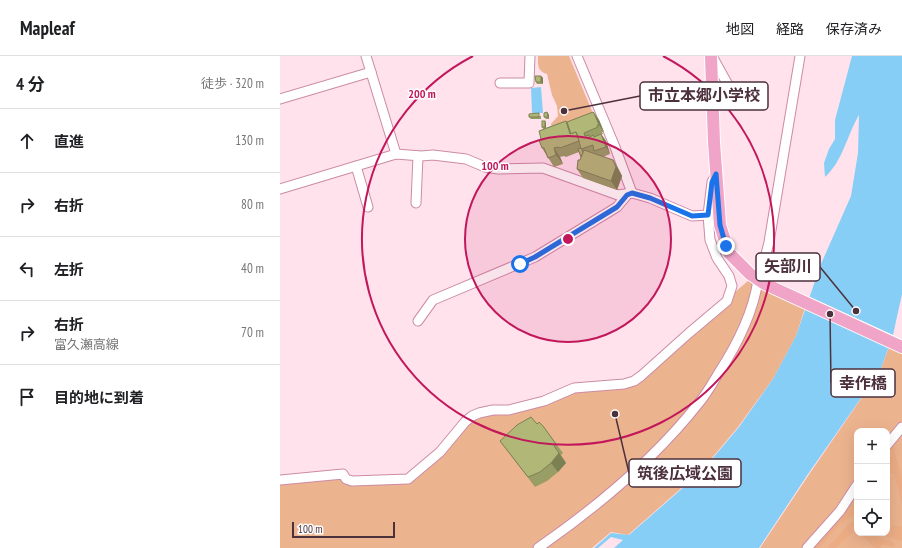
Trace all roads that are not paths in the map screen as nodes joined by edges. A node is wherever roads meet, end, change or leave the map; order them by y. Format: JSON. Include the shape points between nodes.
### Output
{"nodes":[{"id":1,"x":366,"y":56,"type":"edge"},
{"id":2,"x":530,"y":56,"type":"edge"},
{"id":3,"x":577,"y":56,"type":"edge"},
{"id":4,"x":712,"y":56,"type":"edge"},
{"id":5,"x":800,"y":56,"type":"edge"},
{"id":6,"x":371,"y":72,"type":"junction"},
{"id":7,"x":500,"y":83,"type":"dead end"},
{"id":8,"x":280,"y":99,"type":"edge"},
{"id":9,"x":737,"y":101,"type":"dead end"},
{"id":10,"x":396,"y":154,"type":"junction"},
{"id":11,"x":418,"y":156,"type":"junction"},
{"id":12,"x":356,"y":166,"type":"junction"},
{"id":13,"x":716,"y":174,"type":"junction"},
{"id":14,"x":280,"y":189,"type":"edge"},
{"id":15,"x":629,"y":194,"type":"junction"},
{"id":16,"x":416,"y":203,"type":"dead end"},
{"id":17,"x":368,"y":206,"type":"dead end"},
{"id":18,"x":708,"y":215,"type":"junction"},
{"id":19,"x":762,"y":279,"type":"junction"},
{"id":20,"x":418,"y":321,"type":"dead end"},
{"id":21,"x":902,"y":347,"type":"edge"},
{"id":22,"x":902,"y":426,"type":"edge"},
{"id":23,"x":890,"y":440,"type":"edge"},
{"id":24,"x":280,"y":480,"type":"edge"},
{"id":25,"x":854,"y":490,"type":"edge"},
{"id":26,"x":538,"y":548,"type":"edge"},
{"id":27,"x":808,"y":548,"type":"edge"}],
"edges":[{"from":1,"to":6,"type":"street"},
{"from":2,"to":7,"type":"street","via":[[529,82]]},
{"from":3,"to":15,"type":"street","via":[[614,147]]},
{"from":4,"to":9,"type":"street"},
{"from":4,"to":13,"type":"main road"},
{"from":5,"to":19,"type":"street"},
{"from":6,"to":8,"type":"street"},
{"from":6,"to":10,"type":"street"},
{"from":10,"to":11,"type":"street"},
{"from":10,"to":12,"type":"street"},
{"from":11,"to":15,"type":"street","via":[[433,154],[466,159],[498,169],[543,168],[618,195]]},
{"from":11,"to":16,"type":"street"},
{"from":12,"to":14,"type":"street"},
{"from":12,"to":17,"type":"street"},
{"from":13,"to":18,"type":"street","via":[[712,182]]},
{"from":13,"to":19,"type":"main road","via":[[720,225],[729,253],[737,262]]},
{"from":15,"to":18,"type":"street","via":[[650,198],[692,216]]},
{"from":15,"to":20,"type":"street","via":[[617,207],[535,257],[433,300]]},
{"from":18,"to":24,"type":"street","via":[[710,240],[732,286],[727,301],[634,381],[574,388],[544,401],[472,416],[440,452],[408,479],[352,481],[346,479],[343,474]]},
{"from":19,"to":21,"type":"main road"},
{"from":19,"to":26,"type":"street","via":[[741,335],[699,404],[665,443],[618,487]]},
{"from":22,"to":23,"type":"street"},
{"from":25,"to":27,"type":"street","via":[[840,511]]}]}
